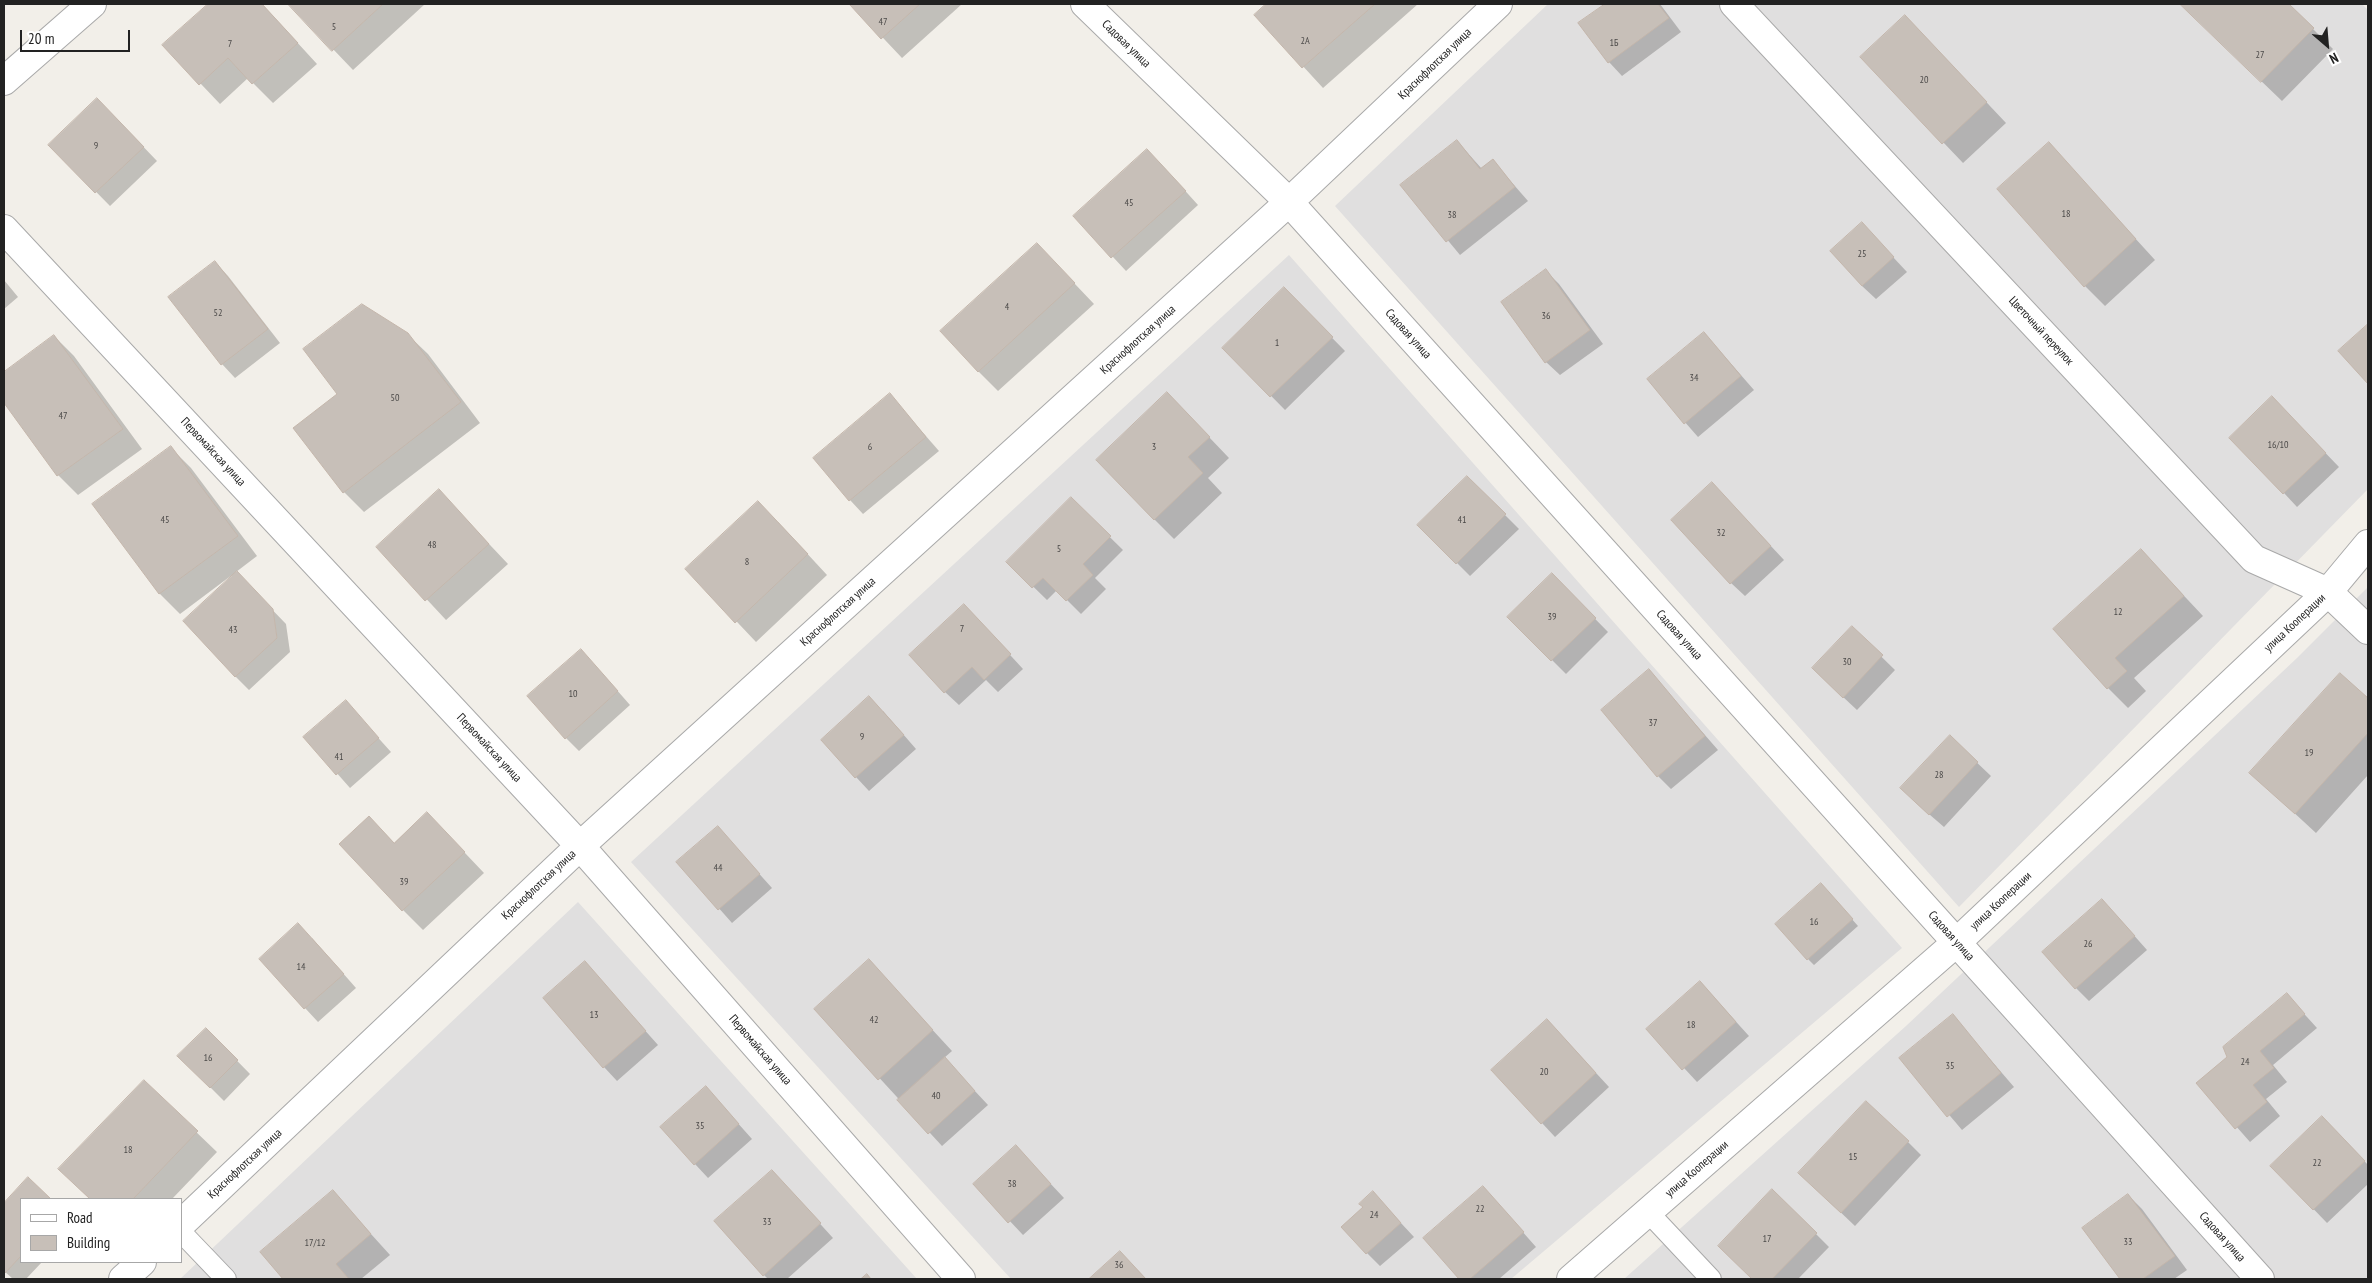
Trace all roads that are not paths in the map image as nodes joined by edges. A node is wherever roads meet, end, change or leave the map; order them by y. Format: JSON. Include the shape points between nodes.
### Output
{"nodes":[{"id":1,"x":92,"y":4,"type":"edge"},
{"id":2,"x":1085,"y":4,"type":"edge"},
{"id":3,"x":1498,"y":4,"type":"edge"},
{"id":4,"x":1734,"y":4,"type":"edge"},
{"id":5,"x":4,"y":81,"type":"edge"},
{"id":6,"x":1289,"y":202,"type":"junction"},
{"id":7,"x":4,"y":229,"type":"edge"},
{"id":8,"x":2368,"y":544,"type":"edge"},
{"id":9,"x":2328,"y":592,"type":"junction"},
{"id":10,"x":2368,"y":630,"type":"edge"},
{"id":11,"x":580,"y":846,"type":"junction"},
{"id":12,"x":1957,"y":942,"type":"junction"},
{"id":13,"x":1648,"y":1212,"type":"junction"},
{"id":14,"x":182,"y":1223,"type":"edge"},
{"id":15,"x":182,"y":1233,"type":"edge"},
{"id":16,"x":141,"y":1263,"type":"edge"},
{"id":17,"x":123,"y":1279,"type":"edge"},
{"id":18,"x":226,"y":1279,"type":"edge"},
{"id":19,"x":961,"y":1279,"type":"edge"},
{"id":20,"x":1571,"y":1279,"type":"edge"},
{"id":21,"x":1711,"y":1279,"type":"edge"},
{"id":22,"x":2260,"y":1279,"type":"edge"}],
"edges":[{"from":1,"to":5,"type":"street"},
{"from":2,"to":6,"type":"street","name":"Садовая улица"},
{"from":3,"to":6,"type":"street","name":"Краснофлотская улица"},
{"from":4,"to":9,"type":"street","name":"Цветочный переулок","via":[[2254,559]]},
{"from":6,"to":11,"type":"street","name":"Краснофлотская улица"},
{"from":6,"to":12,"type":"street","name":"Садовая улица"},
{"from":7,"to":11,"type":"street","name":"Первомайская улица"},
{"from":8,"to":9,"type":"street","name":"улица Кооперации"},
{"from":9,"to":10,"type":"street","name":"Цветочный переулок"},
{"from":9,"to":12,"type":"street","name":"улица Кооперации"},
{"from":11,"to":14,"type":"street","name":"Краснофлотская улица"},
{"from":11,"to":19,"type":"street","name":"Первомайская улица"},
{"from":12,"to":13,"type":"street","name":"улица Кооперации"},
{"from":12,"to":22,"type":"street","name":"Садовая улица"},
{"from":13,"to":20,"type":"street","name":"улица Кооперации"},
{"from":13,"to":21,"type":"lane"},
{"from":15,"to":18,"type":"lane"},
{"from":16,"to":17,"type":"street"}]}
